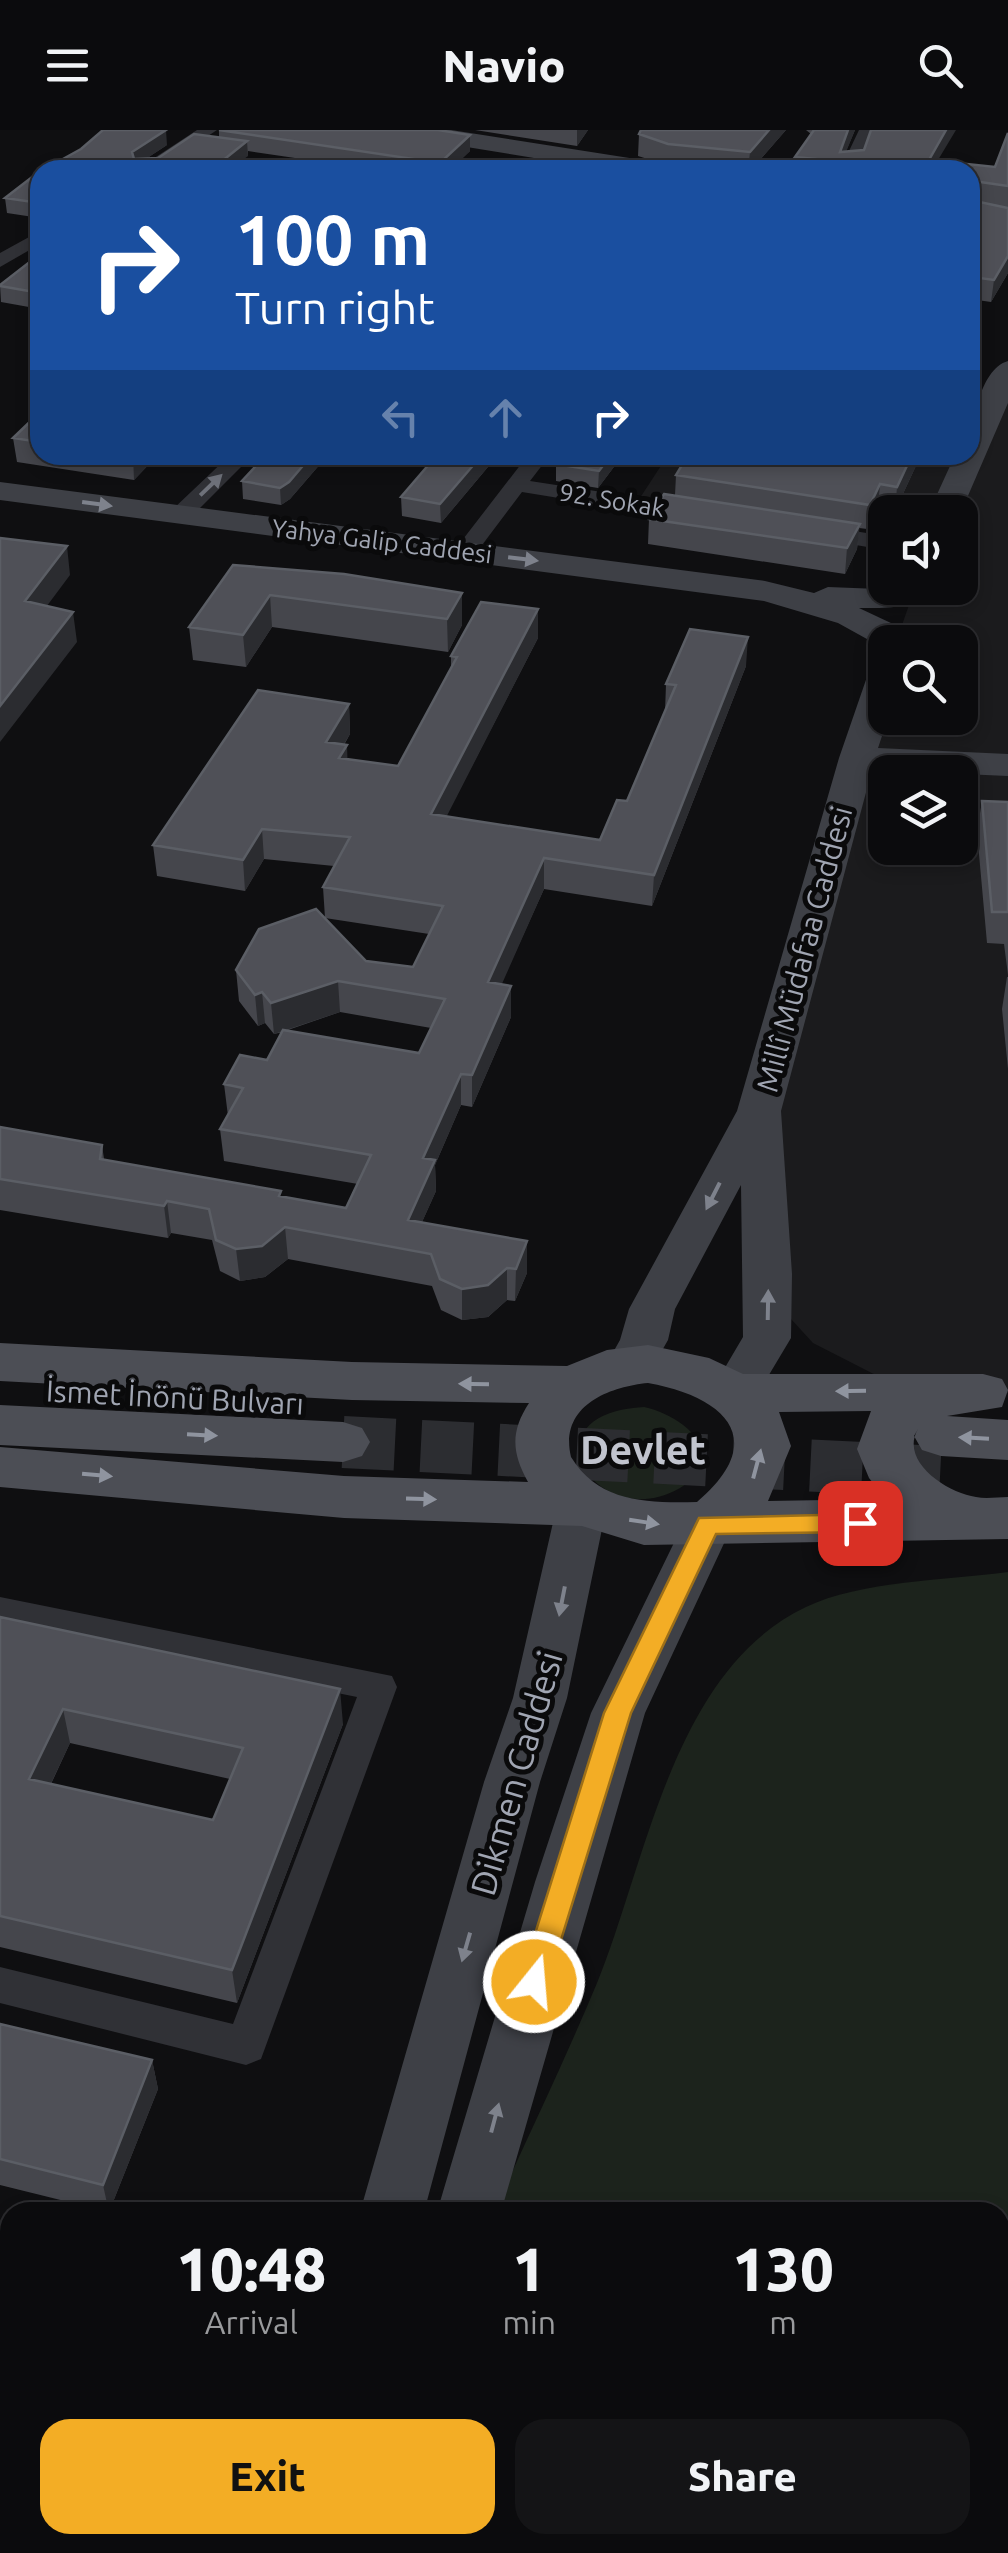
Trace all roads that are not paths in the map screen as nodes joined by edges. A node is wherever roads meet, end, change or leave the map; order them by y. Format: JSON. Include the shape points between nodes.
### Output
{"nodes":[{"id":1,"x":210,"y":130,"type":"edge"},
{"id":2,"x":867,"y":130,"type":"edge"},
{"id":3,"x":415,"y":131,"type":"edge"},
{"id":4,"x":161,"y":160,"type":"edge"},
{"id":5,"x":530,"y":160,"type":"edge"},
{"id":6,"x":853,"y":160,"type":"edge"},
{"id":7,"x":30,"y":242,"type":"edge"},
{"id":8,"x":0,"y":261,"type":"edge"},
{"id":9,"x":1008,"y":370,"type":"edge"},
{"id":10,"x":980,"y":433,"type":"edge"},
{"id":11,"x":232,"y":465,"type":"edge"},
{"id":12,"x":531,"y":465,"type":"edge"},
{"id":13,"x":966,"y":465,"type":"edge"},
{"id":14,"x":516,"y":485,"type":"junction"},
{"id":15,"x":0,"y":491,"type":"edge"},
{"id":16,"x":952,"y":495,"type":"edge"},
{"id":17,"x":180,"y":515,"type":"junction"},
{"id":18,"x":718,"y":516,"type":"edge"},
{"id":19,"x":792,"y":528,"type":"edge"},
{"id":20,"x":868,"y":540,"type":"edge"},
{"id":21,"x":465,"y":552,"type":"junction"},
{"id":22,"x":765,"y":591,"type":"junction"},
{"id":23,"x":868,"y":598,"type":"edge"},
{"id":24,"x":875,"y":625,"type":"edge"},
{"id":25,"x":868,"y":723,"type":"edge"},
{"id":26,"x":856,"y":758,"type":"junction"},
{"id":27,"x":1008,"y":765,"type":"edge"},
{"id":28,"x":759,"y":1110,"type":"junction"},
{"id":29,"x":0,"y":1362,"type":"edge"},
{"id":30,"x":632,"y":1363,"type":"junction"},
{"id":31,"x":571,"y":1385,"type":"junction"},
{"id":32,"x":0,"y":1388,"type":"edge"},
{"id":33,"x":734,"y":1393,"type":"junction"},
{"id":34,"x":1000,"y":1410,"type":"edge"},
{"id":35,"x":0,"y":1424,"type":"edge"},
{"id":36,"x":0,"y":1467,"type":"edge"},
{"id":37,"x":1008,"y":1475,"type":"edge"},
{"id":38,"x":582,"y":1505,"type":"junction"},
{"id":39,"x":997,"y":1522,"type":"edge"},
{"id":40,"x":708,"y":1524,"type":"junction"},
{"id":41,"x":0,"y":1611,"type":"edge"},
{"id":42,"x":0,"y":1985,"type":"edge"},
{"id":43,"x":395,"y":2202,"type":"edge"},
{"id":44,"x":472,"y":2202,"type":"edge"}],
"edges":[{"from":1,"to":4,"type":"street"},
{"from":2,"to":6,"type":"street"},
{"from":3,"to":5,"type":"main road"},
{"from":7,"to":8,"type":"street"},
{"from":9,"to":10,"type":"main road"},
{"from":17,"to":11,"type":"street","one_way":true},
{"from":12,"to":14,"type":"street"},
{"from":13,"to":16,"type":"main road"},
{"from":14,"to":18,"type":"street","name":"92. Sokak"},
{"from":14,"to":21,"type":"street"},
{"from":15,"to":17,"type":"main road","name":"Yahya Galip Caddesi","one_way":true},
{"from":17,"to":21,"type":"main road","name":"Yahya Galip Caddesi"},
{"from":19,"to":20,"type":"street"},
{"from":21,"to":22,"type":"main road","name":"Yahya Galip Caddesi","one_way":true},
{"from":22,"to":23,"type":"main road","name":"Yahya Galip Caddesi"},
{"from":22,"to":24,"type":"main road","name":"Yahya Galip Caddesi"},
{"from":25,"to":26,"type":"main road","name":"Millî Müdafaa Caddesi"},
{"from":26,"to":27,"type":"main road"},
{"from":26,"to":28,"type":"main road","name":"Millî Müdafaa Caddesi"},
{"from":28,"to":30,"type":"main road","name":"Millî Müdafaa Caddesi","one_way":true,"via":[[652,1309]]},
{"from":33,"to":28,"type":"main road","name":"Millî Müdafaa Caddesi","one_way":true,"via":[[767,1338]]},
{"from":31,"to":29,"type":"main road","one_way":true},
{"from":30,"to":31,"type":"main road"},
{"from":30,"to":33,"type":"main road","via":[[700,1372]]},
{"from":31,"to":38,"type":"main road","via":[[552,1406],[541,1450],[559,1486]]},
{"from":35,"to":32,"type":"main road","name":"İsmet İnönü Bulvarı","one_way":true,"via":[[346,1424]]},
{"from":34,"to":33,"type":"main road","one_way":true},
{"from":40,"to":33,"type":"main road","one_way":true,"via":[[753,1480],[761,1457],[761,1433]]},
{"from":34,"to":37,"type":"main road","one_way":true,"via":[[941,1454]]},
{"from":34,"to":39,"type":"main road","via":[[922,1402],[892,1420],[884,1438],[886,1458],[907,1486]]},
{"from":36,"to":38,"type":"main road","one_way":true,"via":[[344,1497]]},
{"from":38,"to":40,"type":"main road","one_way":true,"via":[[644,1524]]},
{"from":38,"to":43,"type":"main road","name":"Dikmen Caddesi","one_way":true,"via":[[540,1698]]},
{"from":39,"to":40,"type":"main road"},
{"from":44,"to":40,"type":"main road","one_way":true,"via":[[618,1713]]},
{"from":41,"to":42,"type":"street","via":[[379,1687],[246,2046]]}]}
